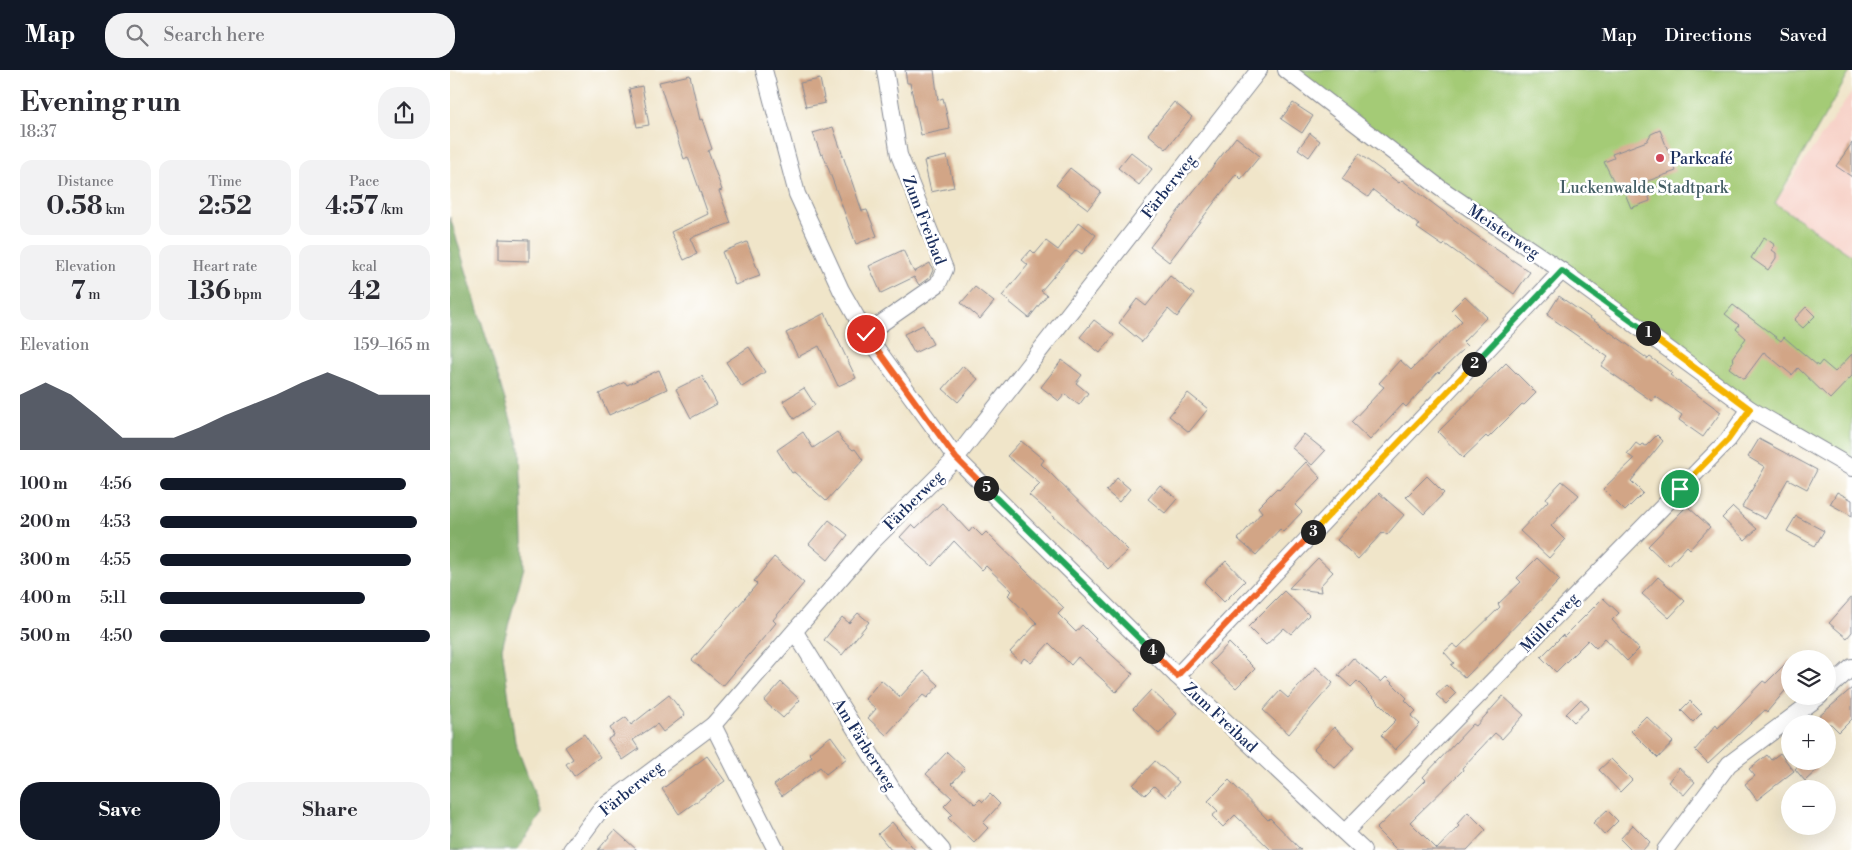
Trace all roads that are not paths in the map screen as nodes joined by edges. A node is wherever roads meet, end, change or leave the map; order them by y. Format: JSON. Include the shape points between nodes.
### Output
{"nodes":[{"id":1,"x":764,"y":70,"type":"edge"},
{"id":2,"x":885,"y":70,"type":"edge"},
{"id":3,"x":1259,"y":70,"type":"edge"},
{"id":4,"x":1286,"y":70,"type":"edge"},
{"id":5,"x":1562,"y":271,"type":"junction"},
{"id":6,"x":866,"y":334,"type":"junction"},
{"id":7,"x":1750,"y":409,"type":"junction"},
{"id":8,"x":956,"y":458,"type":"junction"},
{"id":9,"x":1852,"y":468,"type":"edge"},
{"id":10,"x":795,"y":632,"type":"junction"},
{"id":11,"x":1852,"y":667,"type":"edge"},
{"id":12,"x":1177,"y":676,"type":"junction"},
{"id":13,"x":1836,"y":682,"type":"edge"},
{"id":14,"x":1808,"y":705,"type":"edge"},
{"id":15,"x":713,"y":725,"type":"junction"},
{"id":16,"x":1345,"y":832,"type":"junction"},
{"id":17,"x":571,"y":850,"type":"edge"},
{"id":18,"x":776,"y":850,"type":"edge"},
{"id":19,"x":942,"y":850,"type":"edge"},
{"id":20,"x":1363,"y":850,"type":"edge"},
{"id":21,"x":1665,"y":850,"type":"edge"}],
"edges":[{"from":1,"to":6,"type":"street","name":"Zum Freibad","via":[[797,194],[841,290]]},
{"from":2,"to":6,"type":"street","name":"Zum Freibad","via":[[899,155],[945,269],[938,284]]},
{"from":3,"to":8,"type":"street","name":"Färberweg"},
{"from":4,"to":5,"type":"street","name":"Meisterweg","via":[[1440,188]]},
{"from":5,"to":7,"type":"street","name":"Meisterweg"},
{"from":5,"to":12,"type":"street"},
{"from":6,"to":8,"type":"street","name":"Zum Freibad"},
{"from":7,"to":9,"type":"street","name":"Meisterweg"},
{"from":7,"to":16,"type":"street","name":"Müllerweg","via":[[1728,440]]},
{"from":8,"to":10,"type":"street","name":"Färberweg","via":[[871,543]]},
{"from":8,"to":12,"type":"street","name":"Zum Freibad"},
{"from":10,"to":15,"type":"street","name":"Färberweg"},
{"from":10,"to":19,"type":"street","name":"Am Färberweg","via":[[902,805]]},
{"from":11,"to":13,"type":"street"},
{"from":12,"to":16,"type":"street","name":"Zum Freibad"},
{"from":14,"to":21,"type":"street","via":[[1729,764]]},
{"from":15,"to":17,"type":"street","name":"Färberweg","via":[[602,808]]},
{"from":15,"to":18,"type":"street"},
{"from":16,"to":20,"type":"street","name":"Zum Freibad"}]}
